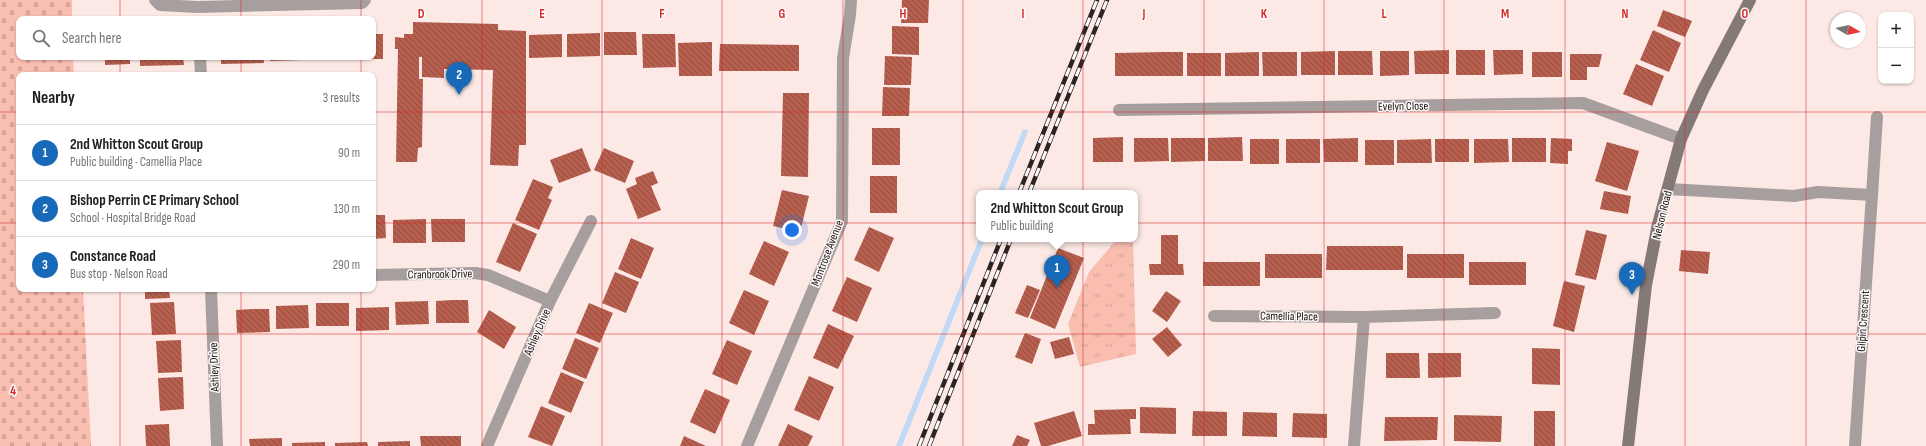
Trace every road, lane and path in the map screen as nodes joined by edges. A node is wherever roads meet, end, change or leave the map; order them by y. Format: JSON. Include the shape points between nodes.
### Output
{"nodes":[{"id":1,"x":155,"y":0,"type":"edge"},
{"id":2,"x":366,"y":0,"type":"edge"},
{"id":3,"x":851,"y":0,"type":"edge"},
{"id":4,"x":1750,"y":0,"type":"edge"},
{"id":5,"x":198,"y":13,"type":"edge"},
{"id":6,"x":200,"y":60,"type":"edge"},
{"id":7,"x":201,"y":72,"type":"edge"},
{"id":8,"x":1119,"y":110,"type":"dead end"},
{"id":9,"x":1877,"y":117,"type":"dead end"},
{"id":10,"x":1681,"y":139,"type":"junction"},
{"id":11,"x":1668,"y":189,"type":"junction"},
{"id":12,"x":1872,"y":195,"type":"junction"},
{"id":13,"x":591,"y":221,"type":"dead end"},
{"id":14,"x":376,"y":275,"type":"edge"},
{"id":15,"x":210,"y":292,"type":"edge"},
{"id":16,"x":550,"y":301,"type":"junction"},
{"id":17,"x":1495,"y":313,"type":"dead end"},
{"id":18,"x":1214,"y":316,"type":"dead end"},
{"id":19,"x":1364,"y":317,"type":"junction"},
{"id":20,"x":217,"y":446,"type":"edge"},
{"id":21,"x":488,"y":446,"type":"edge"},
{"id":22,"x":747,"y":446,"type":"edge"},
{"id":23,"x":1354,"y":446,"type":"edge"},
{"id":24,"x":1628,"y":446,"type":"edge"},
{"id":25,"x":1855,"y":446,"type":"edge"}],
"edges":[{"from":1,"to":5,"type":"street","via":[[160,5]]},
{"from":2,"to":5,"type":"street","via":[[362,3]]},
{"from":3,"to":22,"type":"street","name":"Montrose Avenue","via":[[842,58],[842,221]]},
{"from":4,"to":10,"type":"street","name":"Nelson Road","via":[[1702,90]]},
{"from":6,"to":7,"type":"street"},
{"from":8,"to":10,"type":"street","name":"Evelyn Close","via":[[1583,103]]},
{"from":9,"to":12,"type":"street","name":"Gilpin Crescent"},
{"from":10,"to":11,"type":"street","name":"Nelson Road"},
{"from":11,"to":12,"type":"street","via":[[1794,196],[1818,192]]},
{"from":11,"to":24,"type":"street","name":"Nelson Road","via":[[1646,285]]},
{"from":12,"to":25,"type":"street","name":"Gilpin Crescent"},
{"from":13,"to":16,"type":"street","name":"Ashley Drive"},
{"from":14,"to":16,"type":"street","name":"Cranbrook Drive","via":[[475,273],[488,275]]},
{"from":15,"to":20,"type":"street","name":"Ashley Drive"},
{"from":16,"to":21,"type":"street","name":"Ashley Drive"},
{"from":17,"to":19,"type":"street","name":"Camellia Place"},
{"from":18,"to":19,"type":"street","name":"Camellia Place"},
{"from":19,"to":23,"type":"street"}]}
